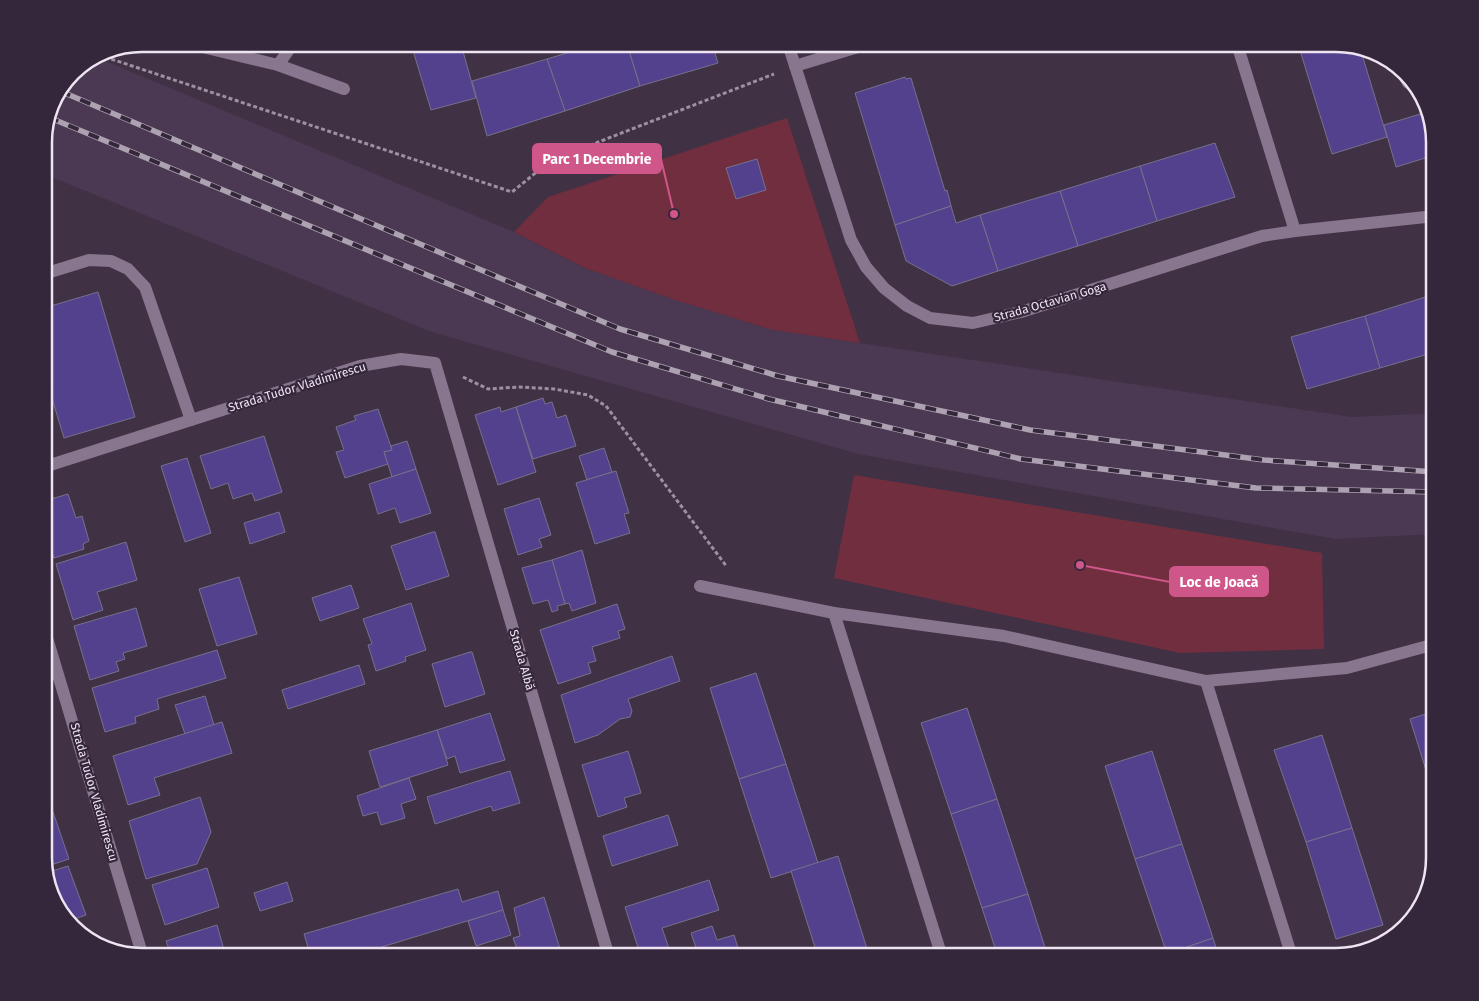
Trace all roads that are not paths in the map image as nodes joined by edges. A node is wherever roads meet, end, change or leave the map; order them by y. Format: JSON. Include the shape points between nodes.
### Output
{"nodes":[{"id":1,"x":791,"y":52,"type":"edge"},
{"id":2,"x":840,"y":52,"type":"edge"},
{"id":3,"x":1240,"y":52,"type":"edge"},
{"id":4,"x":227,"y":53,"type":"edge"},
{"id":5,"x":287,"y":53,"type":"edge"},
{"id":6,"x":278,"y":65,"type":"junction"},
{"id":7,"x":795,"y":66,"type":"junction"},
{"id":8,"x":344,"y":89,"type":"dead end"},
{"id":9,"x":1426,"y":217,"type":"edge"},
{"id":10,"x":1295,"y":231,"type":"junction"},
{"id":11,"x":53,"y":271,"type":"edge"},
{"id":12,"x":435,"y":363,"type":"joint"},
{"id":13,"x":191,"y":420,"type":"junction"},
{"id":14,"x":53,"y":464,"type":"edge"},
{"id":15,"x":700,"y":586,"type":"dead end"},
{"id":16,"x":834,"y":612,"type":"junction"},
{"id":17,"x":1426,"y":646,"type":"edge"},
{"id":18,"x":53,"y":658,"type":"edge"},
{"id":19,"x":1206,"y":681,"type":"junction"},
{"id":20,"x":140,"y":948,"type":"edge"},
{"id":21,"x":606,"y":948,"type":"edge"},
{"id":22,"x":939,"y":948,"type":"edge"},
{"id":23,"x":1289,"y":948,"type":"edge"}],
"edges":[{"from":1,"to":7,"type":"street","name":"Strada Octavian Goga"},
{"from":2,"to":7,"type":"street"},
{"from":3,"to":10,"type":"street"},
{"from":4,"to":6,"type":"street"},
{"from":5,"to":6,"type":"street"},
{"from":6,"to":8,"type":"street"},
{"from":7,"to":10,"type":"street","name":"Strada Octavian Goga","via":[[851,240],[866,267],[884,288],[907,306],[930,318],[973,323],[1021,312],[1262,236]]},
{"from":9,"to":10,"type":"street","name":"Strada Octavian Goga"},
{"from":11,"to":13,"type":"street","via":[[89,260],[111,261],[128,269],[145,287]]},
{"from":12,"to":13,"type":"street","name":"Strada Tudor Vladimirescu","via":[[401,359],[360,366]]},
{"from":12,"to":21,"type":"street","name":"Strada Albă"},
{"from":13,"to":14,"type":"street","name":"Strada Tudor Vladimirescu"},
{"from":15,"to":16,"type":"street"},
{"from":16,"to":19,"type":"street","via":[[1004,636]]},
{"from":16,"to":22,"type":"street"},
{"from":17,"to":19,"type":"street","via":[[1347,668]]},
{"from":18,"to":20,"type":"street","name":"Strada Tudor Vladimirescu"},
{"from":19,"to":23,"type":"street"}]}
